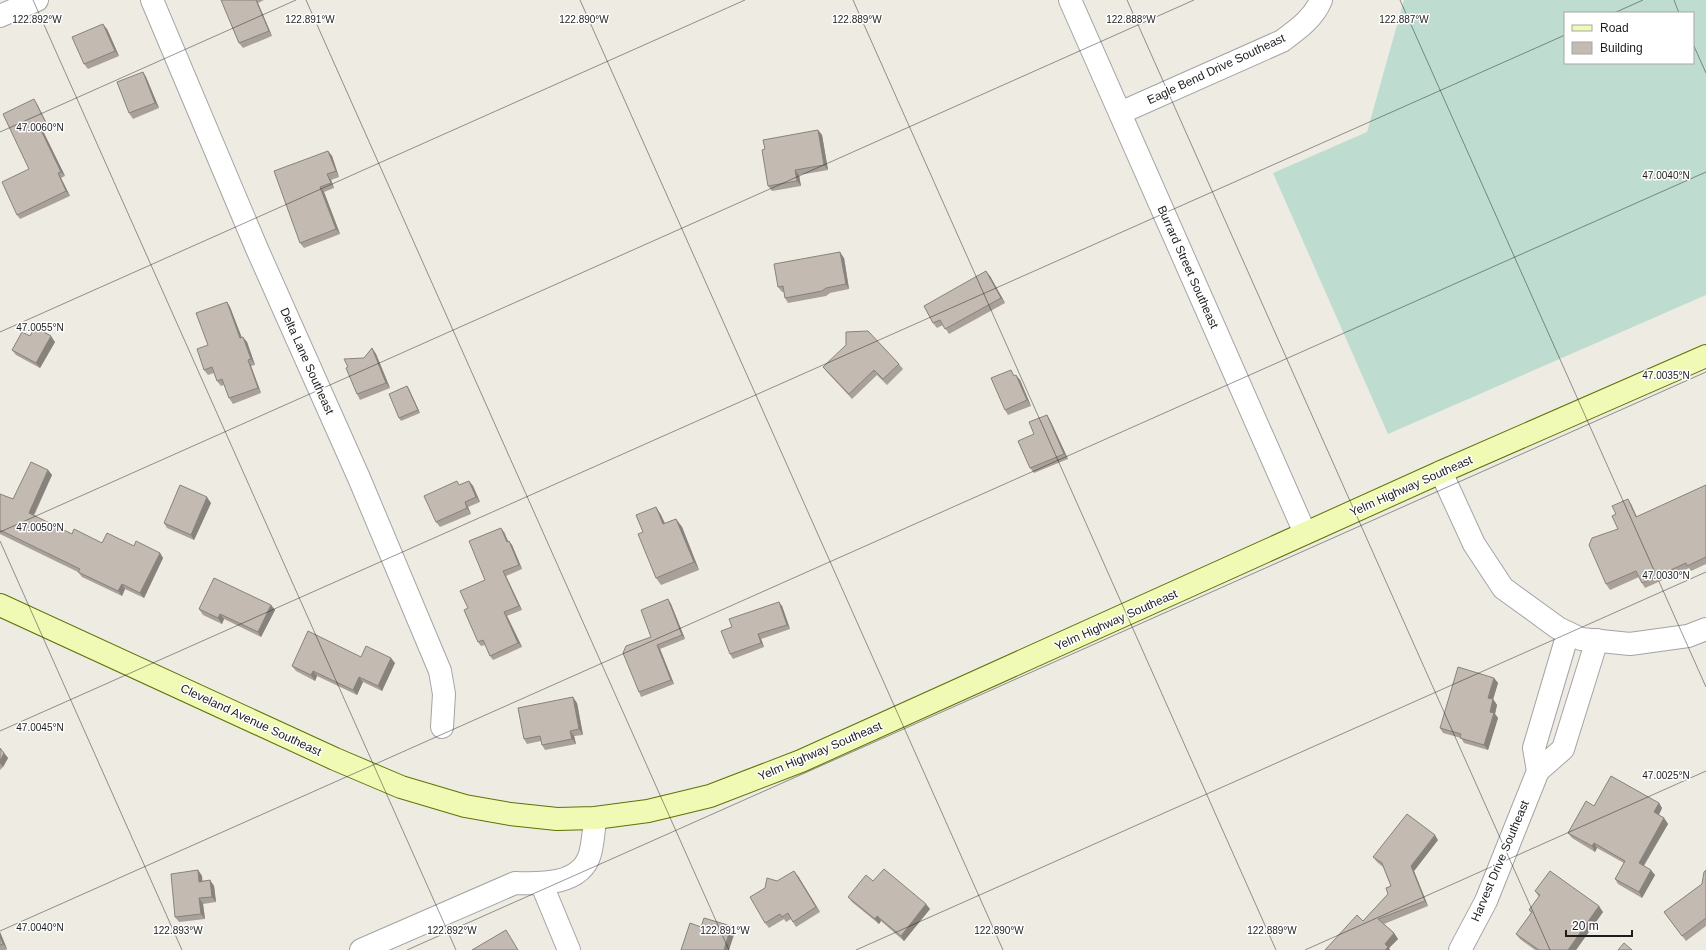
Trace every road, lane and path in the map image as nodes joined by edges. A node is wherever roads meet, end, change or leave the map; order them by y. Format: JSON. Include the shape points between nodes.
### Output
{"nodes":[{"id":1,"x":37,"y":0,"type":"edge"},
{"id":2,"x":152,"y":0,"type":"edge"},
{"id":3,"x":1070,"y":0,"type":"edge"},
{"id":4,"x":1321,"y":0,"type":"edge"},
{"id":5,"x":0,"y":16,"type":"edge"},
{"id":6,"x":1120,"y":113,"type":"junction"},
{"id":7,"x":1706,"y":356,"type":"edge"},
{"id":8,"x":1441,"y":472,"type":"junction"},
{"id":9,"x":1305,"y":533,"type":"junction"},
{"id":10,"x":0,"y":605,"type":"edge"},
{"id":11,"x":1706,"y":629,"type":"edge"},
{"id":12,"x":1568,"y":633,"type":"junction"},
{"id":13,"x":1596,"y":640,"type":"junction"},
{"id":14,"x":442,"y":727,"type":"dead end"},
{"id":15,"x":1538,"y":771,"type":"junction"},
{"id":16,"x":510,"y":814,"type":"joint"},
{"id":17,"x":595,"y":818,"type":"junction"},
{"id":18,"x":542,"y":884,"type":"junction"},
{"id":19,"x":361,"y":950,"type":"edge"},
{"id":20,"x":569,"y":950,"type":"edge"},
{"id":21,"x":1460,"y":950,"type":"edge"}],
"edges":[{"from":1,"to":5,"type":"street"},
{"from":2,"to":14,"type":"street","name":"Delta Lane Southeast","via":[[257,249],[360,478],[440,671],[444,694]]},
{"from":3,"to":6,"type":"street","name":"Burrard Street Southeast"},
{"from":4,"to":6,"type":"street","name":"Eagle Bend Drive Southeast","via":[[1300,28],[1282,41]]},
{"from":6,"to":9,"type":"street","name":"Burrard Street Southeast"},
{"from":7,"to":8,"type":"main road","name":"Yelm Highway Southeast"},
{"from":8,"to":9,"type":"main road","name":"Yelm Highway Southeast"},
{"from":8,"to":12,"type":"street","via":[[1474,544],[1503,588]]},
{"from":9,"to":17,"type":"main road","name":"Yelm Highway Southeast","via":[[801,761],[710,796],[648,811]]},
{"from":10,"to":16,"type":"main road","name":"Cleveland Avenue Southeast","via":[[401,787],[465,806]]},
{"from":11,"to":13,"type":"street","via":[[1688,636],[1630,644]]},
{"from":12,"to":13,"type":"street","via":[[1581,639]]},
{"from":12,"to":15,"type":"street","via":[[1534,748]]},
{"from":13,"to":15,"type":"street","name":"Harvest Drive Southeast","via":[[1563,748]]},
{"from":15,"to":21,"type":"street","name":"Harvest Drive Southeast","via":[[1486,900]]},
{"from":16,"to":17,"type":"main road","name":"Yelm Highway Southeast","via":[[557,819]]},
{"from":17,"to":18,"type":"street","via":[[590,856],[580,870],[563,880]]},
{"from":18,"to":19,"type":"street","via":[[515,883]]},
{"from":18,"to":20,"type":"street"}]}
